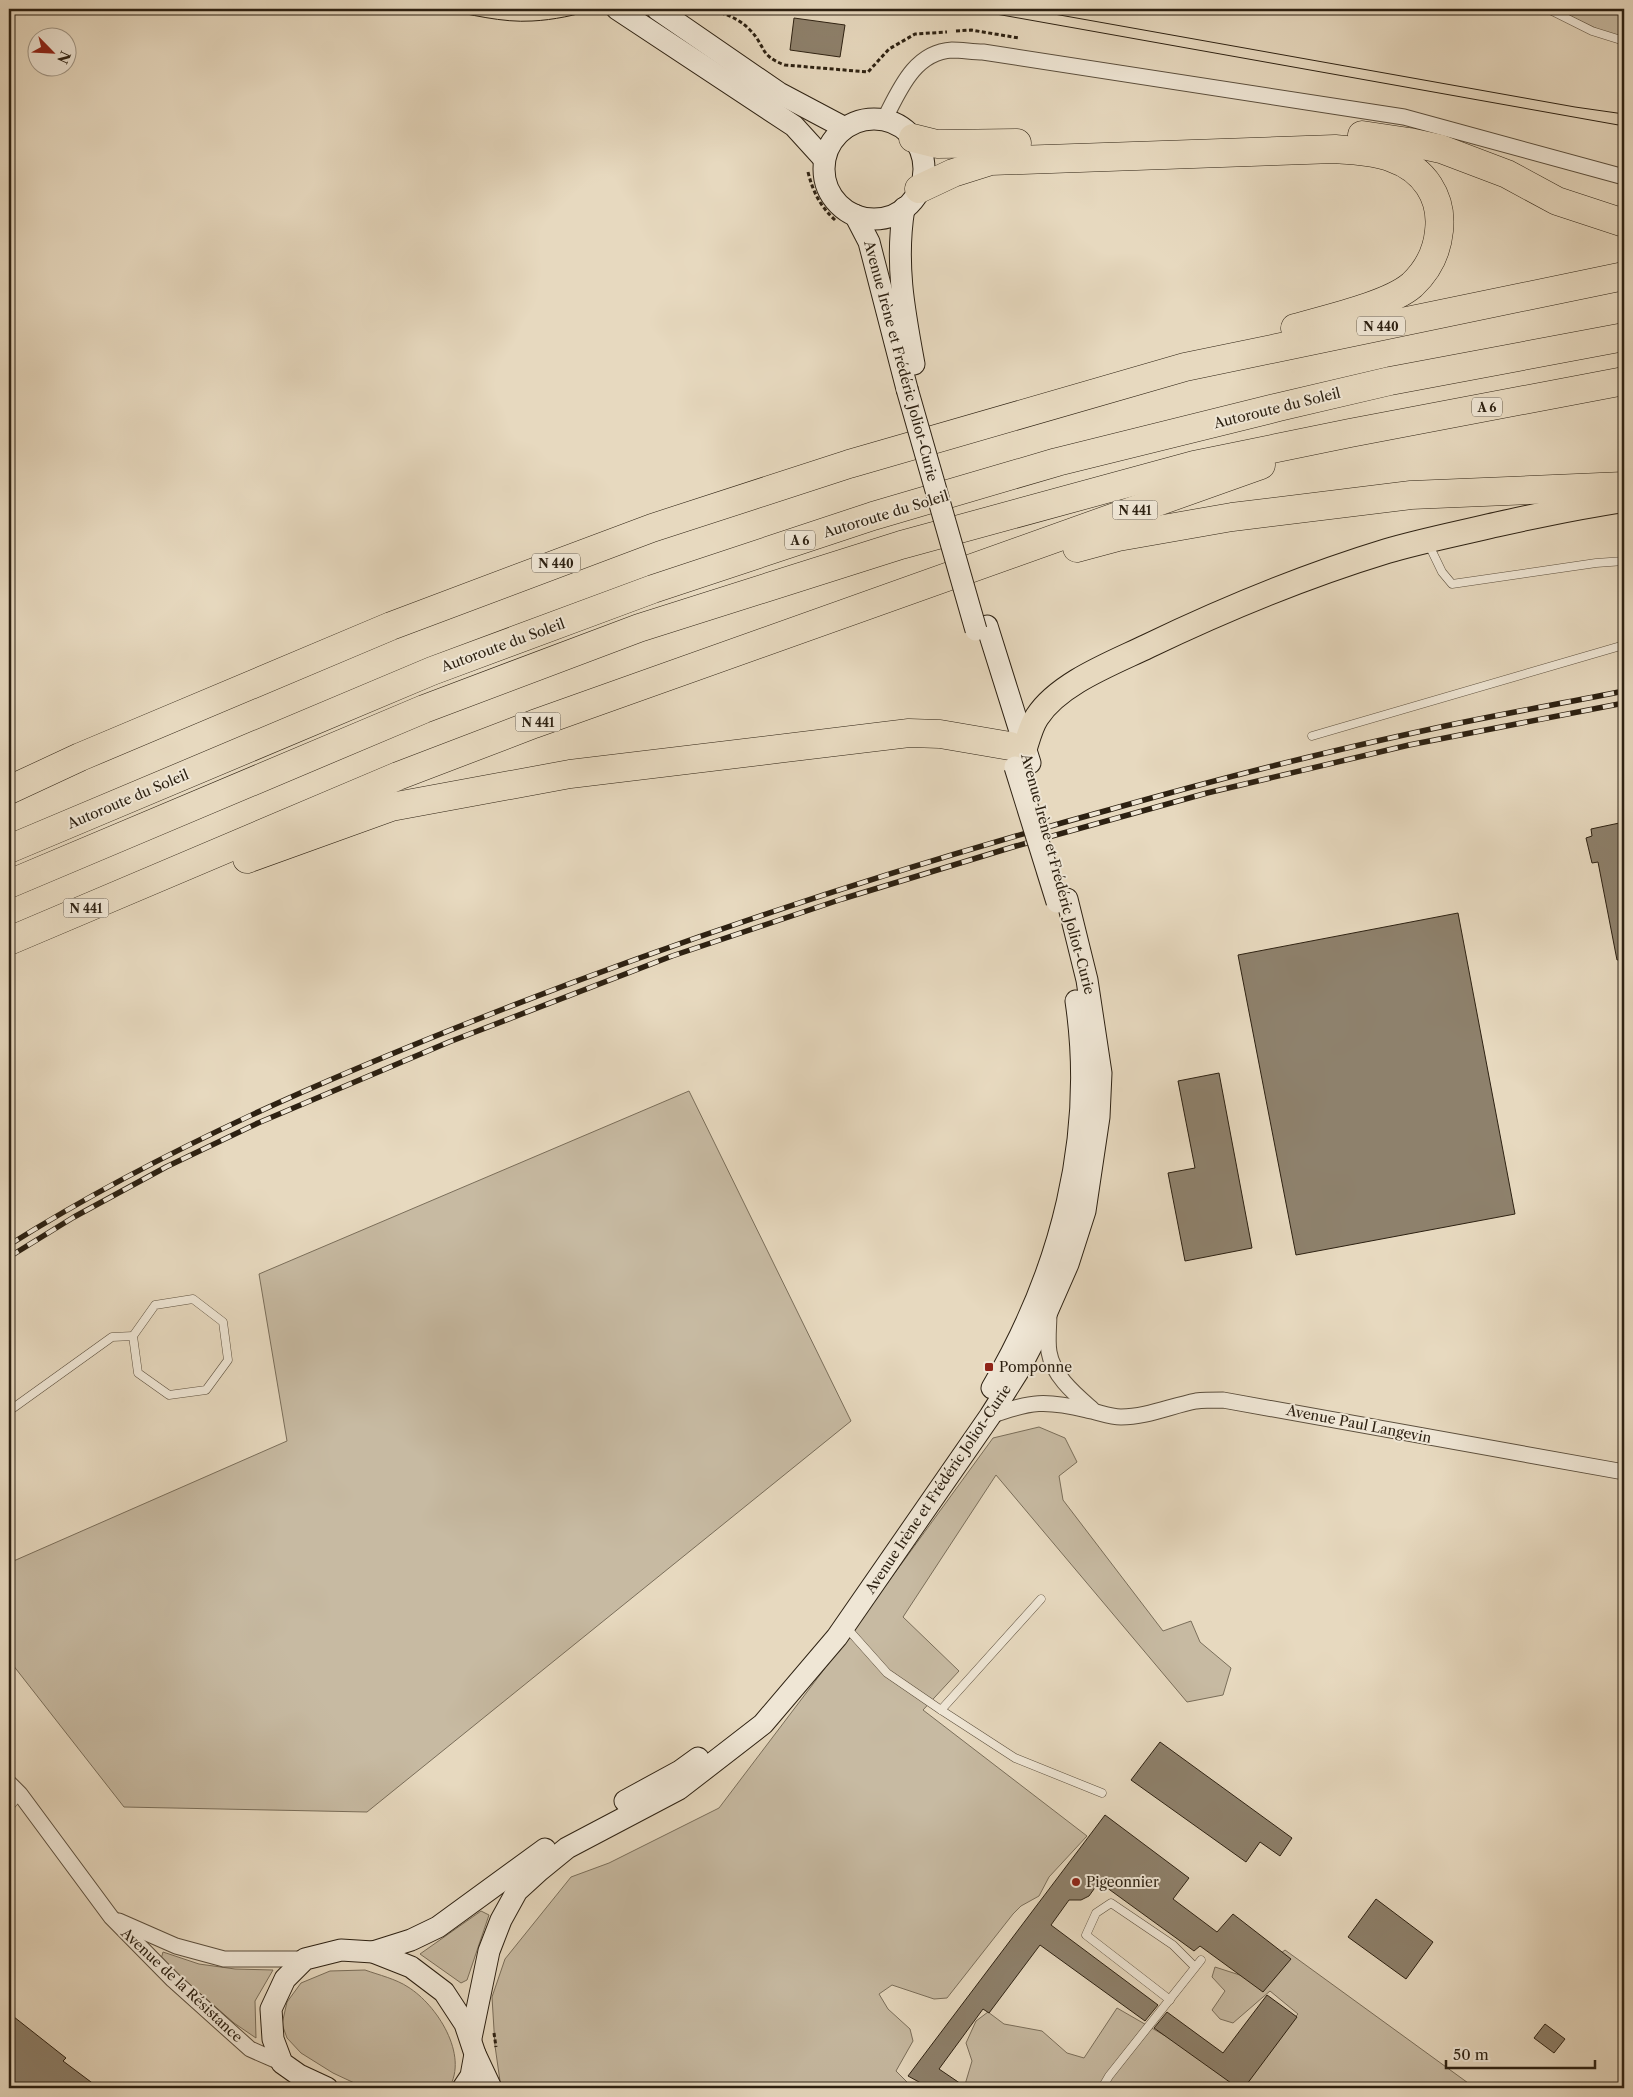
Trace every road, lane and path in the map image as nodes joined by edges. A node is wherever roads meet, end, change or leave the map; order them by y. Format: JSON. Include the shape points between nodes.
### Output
{"nodes":[{"id":1,"x":617,"y":9,"type":"edge"},
{"id":2,"x":1548,"y":9,"type":"edge"},
{"id":3,"x":662,"y":12,"type":"edge"},
{"id":4,"x":1624,"y":41,"type":"edge"},
{"id":5,"x":868,"y":72,"type":"dead end"},
{"id":6,"x":884,"y":120,"type":"junction"},
{"id":7,"x":845,"y":128,"type":"junction"},
{"id":8,"x":913,"y":138,"type":"junction"},
{"id":9,"x":816,"y":164,"type":"junction"},
{"id":10,"x":1624,"y":177,"type":"edge"},
{"id":11,"x":912,"y":198,"type":"junction"},
{"id":12,"x":848,"y":219,"type":"junction"},
{"id":13,"x":1624,"y":223,"type":"edge"},
{"id":14,"x":1624,"y":276,"type":"edge"},
{"id":15,"x":1624,"y":337,"type":"edge"},
{"id":16,"x":1185,"y":367,"type":"junction"},
{"id":17,"x":1624,"y":381,"type":"edge"},
{"id":18,"x":913,"y":388,"type":"junction"},
{"id":19,"x":1350,"y":432,"type":"junction"},
{"id":20,"x":1624,"y":486,"type":"edge"},
{"id":21,"x":1624,"y":500,"type":"edge"},
{"id":22,"x":1427,"y":541,"type":"junction"},
{"id":23,"x":1624,"y":561,"type":"edge"},
{"id":24,"x":920,"y":587,"type":"junction"},
{"id":25,"x":1624,"y":645,"type":"edge"},
{"id":26,"x":1312,"y":736,"type":"dead end"},
{"id":27,"x":1020,"y":756,"type":"junction"},
{"id":28,"x":75,"y":759,"type":"junction"},
{"id":29,"x":9,"y":774,"type":"edge"},
{"id":30,"x":9,"y":790,"type":"edge"},
{"id":31,"x":9,"y":849,"type":"edge"},
{"id":32,"x":163,"y":876,"type":"junction"},
{"id":33,"x":9,"y":884,"type":"edge"},
{"id":34,"x":1062,"y":901,"type":"junction"},
{"id":35,"x":9,"y":940,"type":"edge"},
{"id":36,"x":1049,"y":1306,"type":"junction"},
{"id":37,"x":133,"y":1336,"type":"junction"},
{"id":38,"x":9,"y":1411,"type":"edge"},
{"id":39,"x":1095,"y":1411,"type":"junction"},
{"id":40,"x":990,"y":1416,"type":"junction"},
{"id":41,"x":1624,"y":1472,"type":"edge"},
{"id":42,"x":1041,"y":1600,"type":"dead end"},
{"id":43,"x":845,"y":1625,"type":"junction"},
{"id":44,"x":941,"y":1710,"type":"junction"},
{"id":45,"x":9,"y":1782,"type":"edge"},
{"id":46,"x":1102,"y":1793,"type":"dead end"},
{"id":47,"x":20,"y":1794,"type":"junction"},
{"id":48,"x":9,"y":1808,"type":"edge"},
{"id":49,"x":111,"y":1917,"type":"junction"},
{"id":50,"x":374,"y":1952,"type":"junction"},
{"id":51,"x":306,"y":1959,"type":"junction"},
{"id":52,"x":1200,"y":1960,"type":"dead end"},
{"id":53,"x":1195,"y":1967,"type":"junction"},
{"id":54,"x":1170,"y":2000,"type":"junction"},
{"id":55,"x":473,"y":2046,"type":"junction"},
{"id":56,"x":295,"y":2076,"type":"edge"},
{"id":57,"x":327,"y":2088,"type":"edge"},
{"id":58,"x":463,"y":2088,"type":"edge"},
{"id":59,"x":491,"y":2088,"type":"edge"},
{"id":60,"x":1102,"y":2088,"type":"edge"}],
"edges":[{"from":1,"to":9,"type":"main road","via":[[794,126]]},
{"from":2,"to":4,"type":"lane","via":[[1592,31]]},
{"from":3,"to":5,"type":"path","via":[[700,10],[727,15],[751,30],[764,54],[785,65]]},
{"from":3,"to":7,"type":"main road","via":[[779,94]]},
{"from":6,"to":7,"type":"main road","via":[[870,119]]},
{"from":6,"to":8,"type":"main road","via":[[895,123]]},
{"from":6,"to":10,"type":"street","via":[[904,82],[921,60],[950,50],[983,52],[1404,117]]},
{"from":7,"to":9,"type":"main road","via":[[835,136]]},
{"from":8,"to":11,"type":"main road","via":[[920,149],[923,176]]},
{"from":8,"to":13,"type":"highway","via":[[937,144],[964,144],[1342,133],[1373,135],[1441,149],[1507,174],[1557,200]]},
{"from":9,"to":12,"type":"main road"},
{"from":9,"to":12,"type":"path","via":[[814,195],[828,213]]},
{"from":11,"to":12,"type":"main road","via":[[893,215]]},
{"from":11,"to":16,"type":"highway","via":[[953,173],[991,161],[1335,149],[1392,158],[1413,169],[1428,184],[1439,205],[1438,243],[1434,257],[1411,286],[1393,297],[1240,343]]},
{"from":11,"to":18,"type":"main road","name":"Avenue Irène et Frédéric Joliot-Curie","via":[[901,228],[899,268]]},
{"from":12,"to":18,"type":"main road","name":"Avenue Irène et Frédéric Joliot-Curie","via":[[869,242]]},
{"from":14,"to":16,"type":"highway","number":"N 440"},
{"from":15,"to":31,"type":"highway","name":"Autoroute du Soleil","number":"A 6","via":[[1390,381],[1279,407],[1057,462],[873,516],[653,589],[432,671]]},
{"from":16,"to":28,"type":"highway","number":"N 440","via":[[849,464],[652,528],[391,626]]},
{"from":17,"to":19,"type":"highway","number":"A 6"},
{"from":18,"to":27,"type":"main road","name":"Avenue Irène et Frédéric Joliot-Curie","bridge":true},
{"from":19,"to":24,"type":"highway","number":"N 441"},
{"from":19,"to":33,"type":"highway","number":"A 6","via":[[1194,465],[901,545],[639,628],[415,713]]},
{"from":20,"to":24,"type":"highway","via":[[1411,495],[1232,517],[1118,537]]},
{"from":21,"to":22,"type":"main road","via":[[1547,513]]},
{"from":22,"to":23,"type":"lane","via":[[1442,572],[1452,584]]},
{"from":22,"to":27,"type":"main road","via":[[1291,584],[1203,620],[1106,666],[1051,701],[1037,716]]},
{"from":24,"to":32,"type":"highway","number":"N 441","via":[[534,724],[398,776]]},
{"from":25,"to":26,"type":"lane"},
{"from":27,"to":32,"type":"highway","via":[[940,734],[909,733],[570,774],[391,807],[194,879]]},
{"from":27,"to":34,"type":"main road","name":"Avenue Irène et Frédéric Joliot-Curie","bridge":true},
{"from":28,"to":29,"type":"highway"},
{"from":28,"to":30,"type":"highway","number":"N 440"},
{"from":32,"to":35,"type":"highway","number":"N 441"},
{"from":34,"to":36,"type":"main road","name":"Avenue Irène et Frédéric Joliot-Curie","via":[[1088,980],[1101,1073],[1099,1117],[1085,1211],[1068,1264]]},
{"from":34,"to":50,"type":"main road","name":"Avenue Irène et Frédéric Joliot-Curie","via":[[1080,1025],[1081,1096],[1076,1159],[1054,1257],[1003,1370],[981,1405],[829,1624],[785,1683],[741,1727],[680,1770],[558,1839],[438,1928]]},
{"from":36,"to":39,"type":"street","via":[[1049,1353],[1058,1374]]},
{"from":36,"to":40,"type":"main road","name":"Avenue Irène et Frédéric Joliot-Curie","via":[[1019,1370]]},
{"from":37,"to":37,"type":"lane","via":[[155,1305],[193,1300],[223,1322],[228,1360],[206,1390],[169,1396],[138,1373]]},
{"from":37,"to":38,"type":"lane","via":[[112,1337]]},
{"from":39,"to":40,"type":"street","name":"Avenue Paul Langevin","via":[[1040,1402]]},
{"from":39,"to":41,"type":"street","name":"Avenue Paul Langevin","via":[[1120,1417],[1197,1401],[1223,1400]]},
{"from":40,"to":43,"type":"main road","name":"Avenue Irène et Frédéric Joliot-Curie"},
{"from":42,"to":44,"type":"lane"},
{"from":43,"to":44,"type":"lane","via":[[887,1672]]},
{"from":43,"to":55,"type":"main road","name":"Avenue Irène et Frédéric Joliot-Curie","via":[[763,1724],[679,1789],[567,1848],[518,1891],[501,1920],[489,1951]]},
{"from":44,"to":46,"type":"lane","via":[[1015,1758]]},
{"from":45,"to":47,"type":"street","name":"Avenue de la Résistance"},
{"from":47,"to":48,"type":"lane"},
{"from":47,"to":49,"type":"street","name":"Avenue de la Résistance"},
{"from":49,"to":51,"type":"street","name":"Avenue de la Résistance","via":[[176,1946],[224,1959]]},
{"from":49,"to":56,"type":"street","name":"Avenue de la Résistance","via":[[173,1980],[250,2049]]},
{"from":50,"to":51,"type":"main road","via":[[342,1950]]},
{"from":50,"to":55,"type":"main road","via":[[411,1967],[444,1992],[465,2024]]},
{"from":51,"to":56,"type":"main road","via":[[285,1979],[271,2009],[273,2039]]},
{"from":52,"to":53,"type":"lane"},
{"from":53,"to":54,"type":"lane"},
{"from":53,"to":54,"type":"lane","via":[[1173,1945],[1111,1903],[1096,1913],[1086,1936]]},
{"from":54,"to":60,"type":"lane"},
{"from":55,"to":58,"type":"main road","name":"Avenue Irène et Frédéric Joliot-Curie","via":[[471,2076]]},
{"from":55,"to":59,"type":"main road"},
{"from":56,"to":57,"type":"main road"}]}
